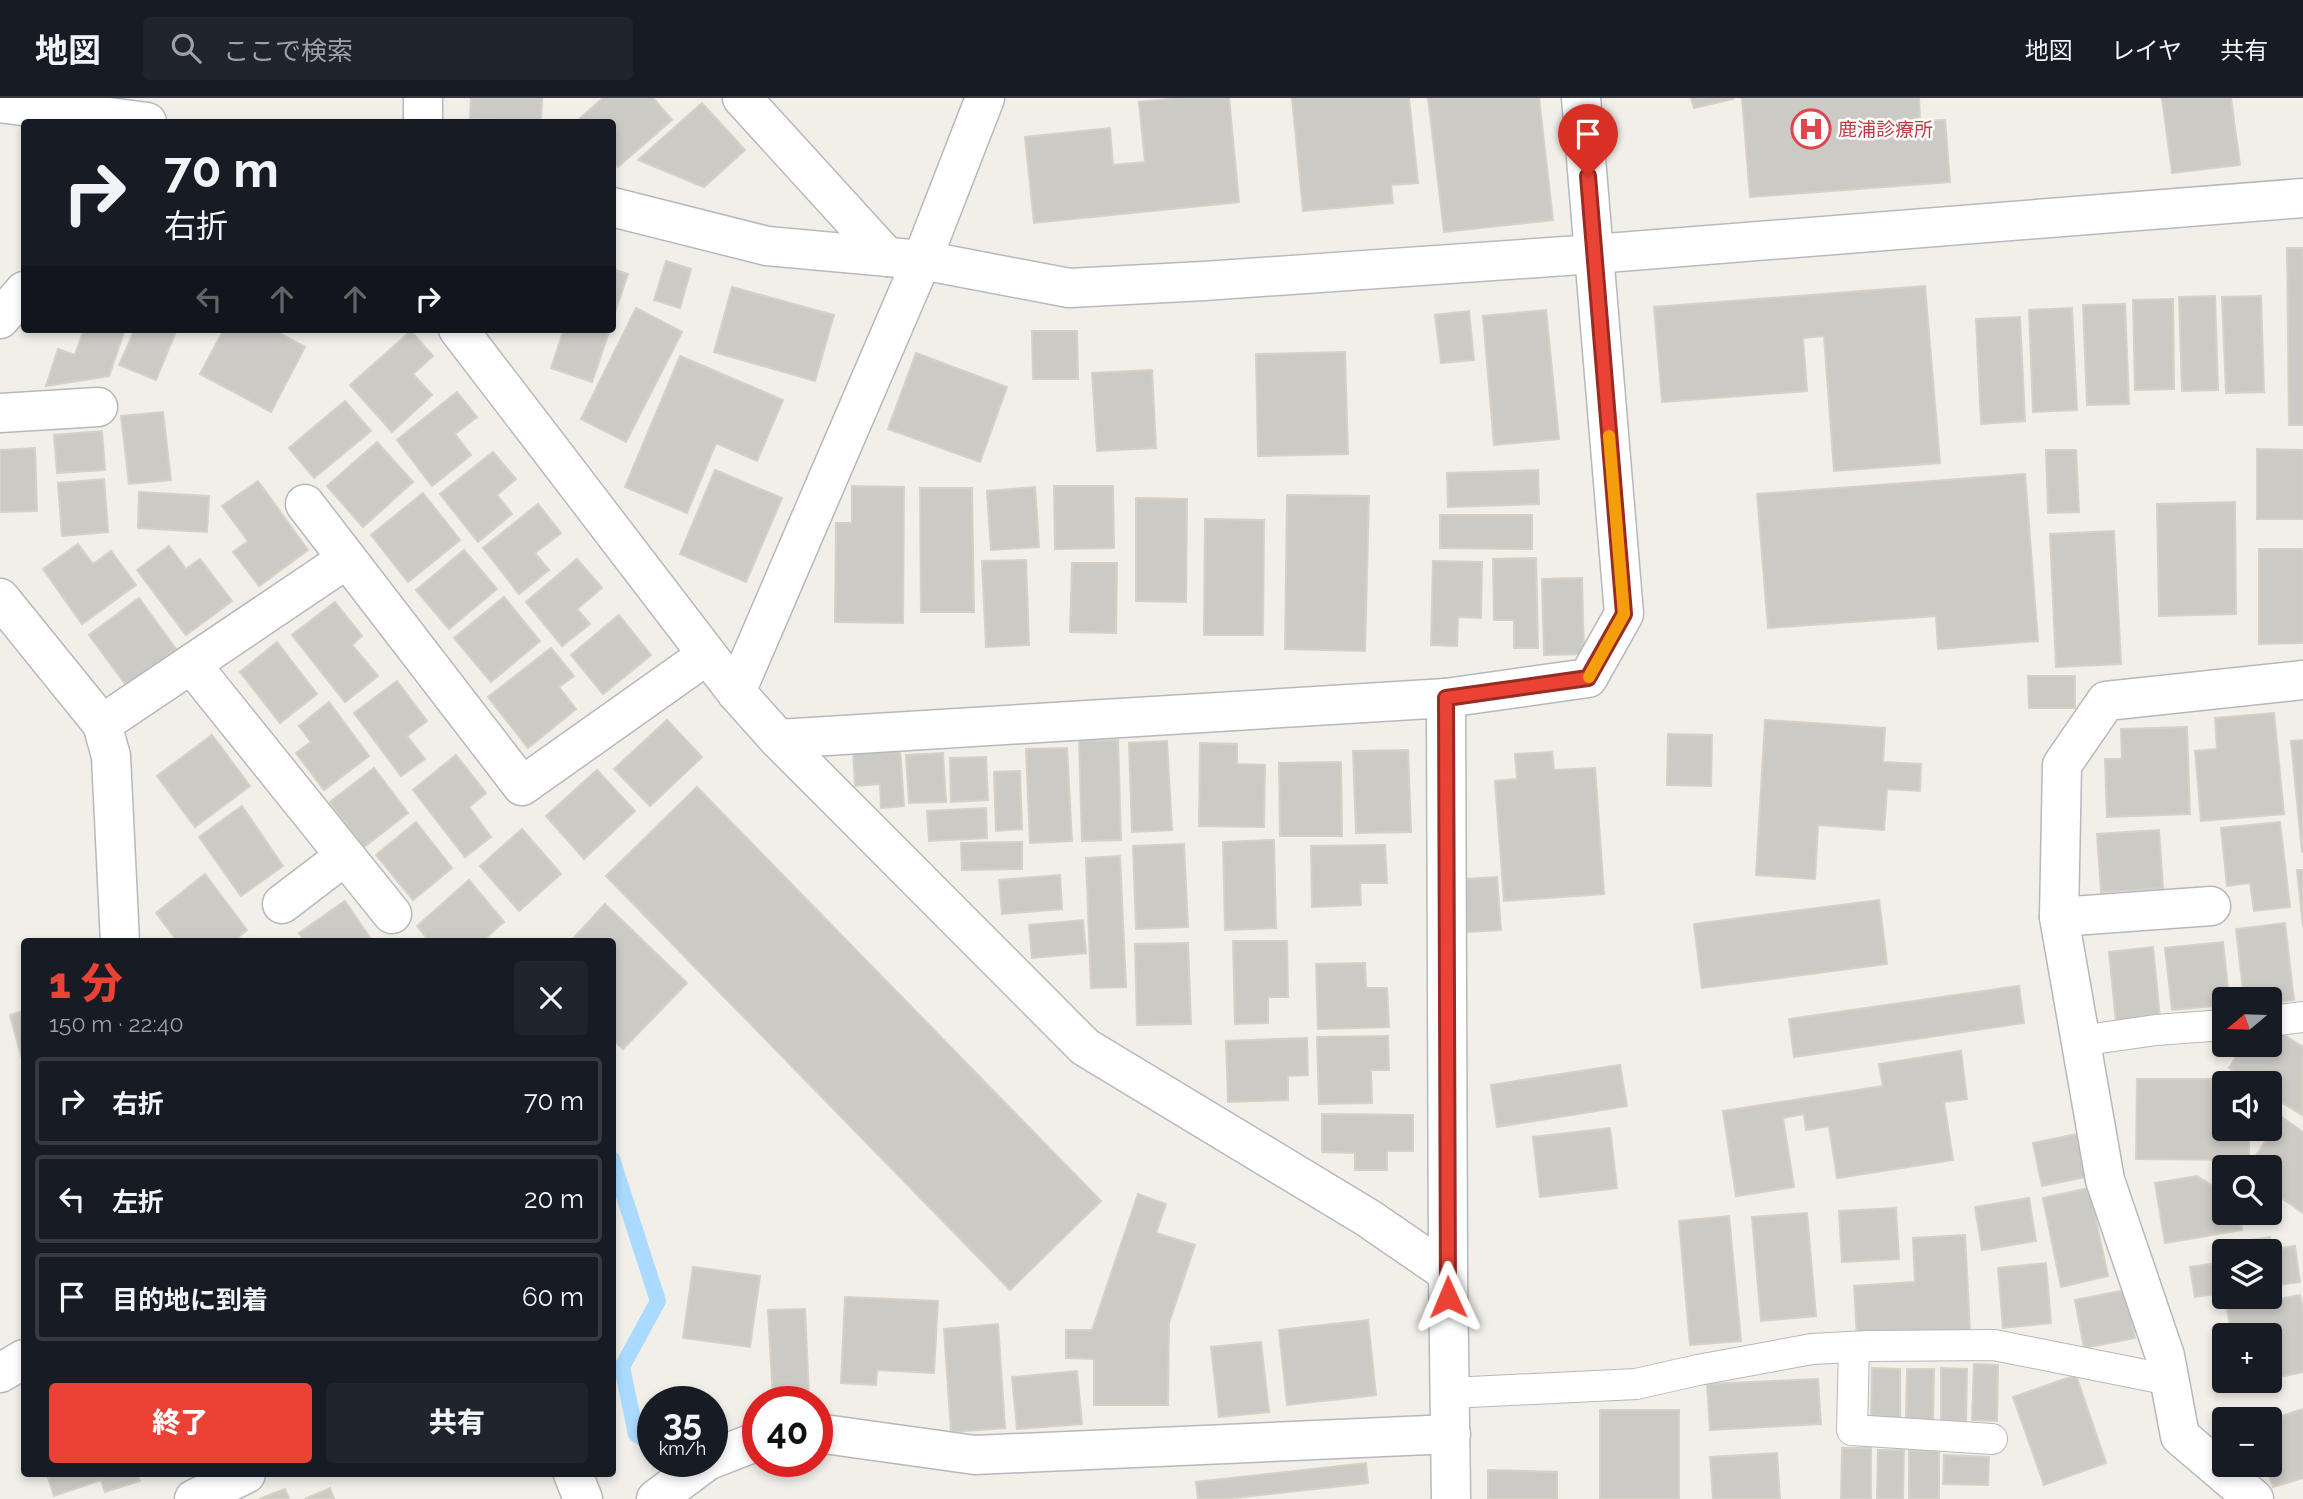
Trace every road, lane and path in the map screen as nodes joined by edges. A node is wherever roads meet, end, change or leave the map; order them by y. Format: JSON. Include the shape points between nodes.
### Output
{"nodes":[{"id":1,"x":423,"y":98,"type":"edge"},
{"id":2,"x":742,"y":98,"type":"edge"},
{"id":3,"x":985,"y":98,"type":"edge"},
{"id":4,"x":1581,"y":98,"type":"edge"},
{"id":5,"x":0,"y":103,"type":"edge"},
{"id":6,"x":124,"y":119,"type":"edge"},
{"id":7,"x":423,"y":119,"type":"edge"},
{"id":8,"x":2303,"y":198,"type":"edge"},
{"id":9,"x":616,"y":208,"type":"edge"},
{"id":10,"x":1594,"y":254,"type":"junction"},
{"id":11,"x":904,"y":258,"type":"junction"},
{"id":12,"x":21,"y":294,"type":"edge"},
{"id":13,"x":0,"y":319,"type":"edge"},
{"id":14,"x":461,"y":333,"type":"edge"},
{"id":15,"x":98,"y":407,"type":"dead end"},
{"id":16,"x":0,"y":413,"type":"edge"},
{"id":17,"x":305,"y":504,"type":"dead end"},
{"id":18,"x":347,"y":559,"type":"junction"},
{"id":19,"x":0,"y":598,"type":"edge"},
{"id":20,"x":707,"y":654,"type":"junction"},
{"id":21,"x":191,"y":664,"type":"junction"},
{"id":22,"x":2303,"y":680,"type":"edge"},
{"id":23,"x":736,"y":692,"type":"junction"},
{"id":24,"x":1446,"y":698,"type":"junction"},
{"id":25,"x":102,"y":724,"type":"junction"},
{"id":26,"x":778,"y":739,"type":"junction"},
{"id":27,"x":345,"y":856,"type":"junction"},
{"id":28,"x":282,"y":904,"type":"dead end"},
{"id":29,"x":2211,"y":906,"type":"dead end"},
{"id":30,"x":392,"y":914,"type":"dead end"},
{"id":31,"x":2059,"y":917,"type":"junction"},
{"id":32,"x":120,"y":938,"type":"edge"},
{"id":33,"x":2303,"y":1017,"type":"edge"},
{"id":34,"x":2282,"y":1020,"type":"edge"},
{"id":35,"x":2212,"y":1026,"type":"edge"},
{"id":36,"x":2080,"y":1041,"type":"junction"},
{"id":37,"x":1448,"y":1272,"type":"junction"},
{"id":38,"x":1854,"y":1347,"type":"junction"},
{"id":39,"x":21,"y":1361,"type":"edge"},
{"id":40,"x":0,"y":1373,"type":"edge"},
{"id":41,"x":2169,"y":1380,"type":"junction"},
{"id":42,"x":1450,"y":1392,"type":"junction"},
{"id":43,"x":1451,"y":1434,"type":"junction"},
{"id":44,"x":833,"y":1435,"type":"edge"},
{"id":45,"x":1992,"y":1439,"type":"dead end"},
{"id":46,"x":240,"y":1477,"type":"edge"},
{"id":47,"x":574,"y":1477,"type":"edge"},
{"id":48,"x":686,"y":1477,"type":"edge"},
{"id":49,"x":194,"y":1499,"type":"edge"},
{"id":50,"x":583,"y":1499,"type":"edge"},
{"id":51,"x":656,"y":1499,"type":"edge"},
{"id":52,"x":1451,"y":1499,"type":"edge"},
{"id":53,"x":2254,"y":1499,"type":"edge"}],
"edges":[{"from":1,"to":7,"type":"street"},
{"from":2,"to":11,"type":"street"},
{"from":3,"to":11,"type":"street"},
{"from":4,"to":10,"type":"street"},
{"from":5,"to":6,"type":"street"},
{"from":8,"to":10,"type":"street"},
{"from":9,"to":11,"type":"street","via":[[767,246]]},
{"from":10,"to":11,"type":"street","via":[[1069,288]]},
{"from":10,"to":24,"type":"street","via":[[1624,614],[1588,678]]},
{"from":11,"to":23,"type":"street"},
{"from":12,"to":13,"type":"street"},
{"from":14,"to":20,"type":"street"},
{"from":15,"to":16,"type":"street"},
{"from":17,"to":18,"type":"street"},
{"from":18,"to":20,"type":"street","via":[[522,786]]},
{"from":18,"to":21,"type":"street"},
{"from":19,"to":25,"type":"street"},
{"from":20,"to":23,"type":"street"},
{"from":21,"to":25,"type":"street"},
{"from":21,"to":27,"type":"street"},
{"from":22,"to":31,"type":"street","via":[[2106,701],[2062,765]]},
{"from":23,"to":26,"type":"street"},
{"from":24,"to":26,"type":"street"},
{"from":24,"to":37,"type":"street"},
{"from":25,"to":32,"type":"street","via":[[111,756]]},
{"from":26,"to":37,"type":"street","via":[[1085,1047],[1368,1218]]},
{"from":27,"to":28,"type":"street"},
{"from":27,"to":30,"type":"street"},
{"from":29,"to":31,"type":"street"},
{"from":31,"to":36,"type":"street"},
{"from":33,"to":34,"type":"lane"},
{"from":35,"to":36,"type":"lane"},
{"from":36,"to":41,"type":"street","via":[[2105,1180],[2165,1356]]},
{"from":37,"to":42,"type":"street"},
{"from":38,"to":41,"type":"lane","via":[[1994,1345]]},
{"from":38,"to":42,"type":"lane","via":[[1812,1349],[1636,1384]]},
{"from":38,"to":45,"type":"lane","via":[[1852,1430]]},
{"from":39,"to":40,"type":"street"},
{"from":41,"to":53,"type":"street","via":[[2180,1436]]},
{"from":42,"to":43,"type":"street"},
{"from":43,"to":44,"type":"street","via":[[975,1455]]},
{"from":43,"to":52,"type":"street"},
{"from":46,"to":49,"type":"street"},
{"from":47,"to":50,"type":"street"},
{"from":48,"to":51,"type":"street"}]}
